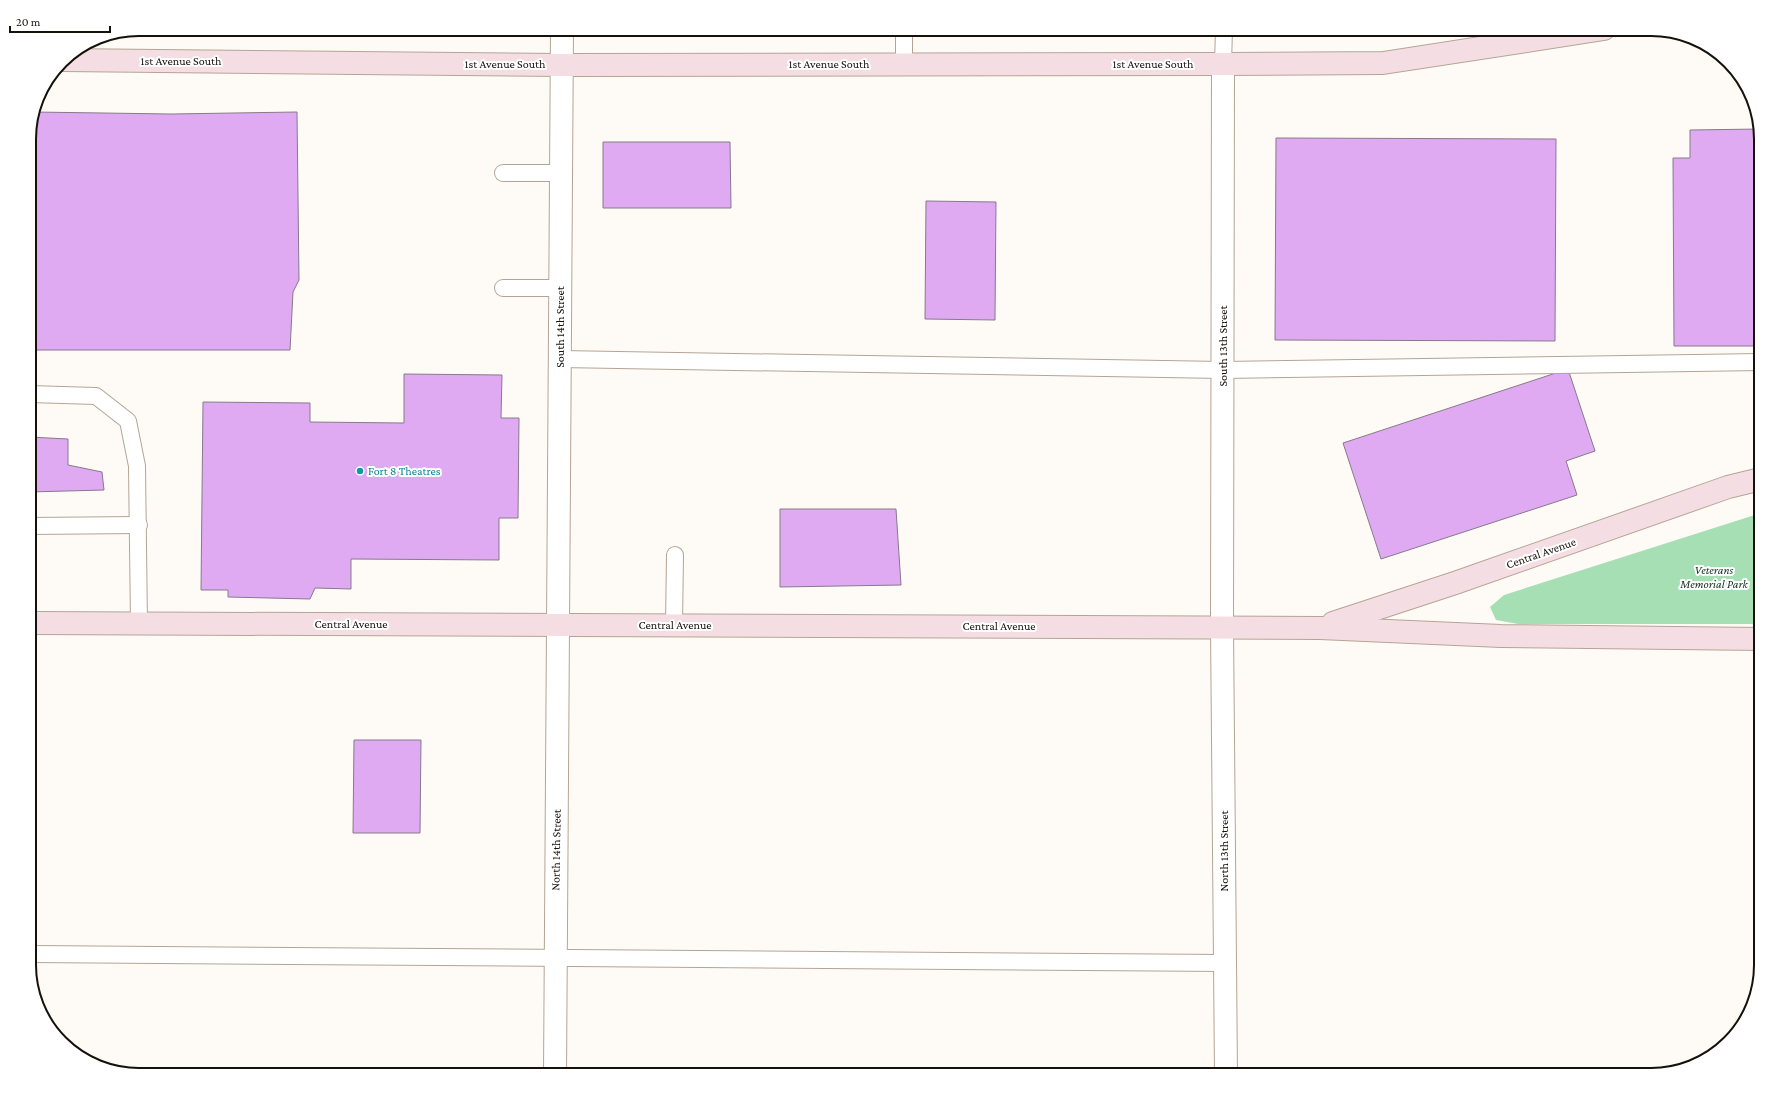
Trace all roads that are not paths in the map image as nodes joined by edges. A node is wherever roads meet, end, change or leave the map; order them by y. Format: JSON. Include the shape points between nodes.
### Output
{"nodes":[{"id":1,"x":562,"y":36,"type":"edge"},
{"id":2,"x":904,"y":36,"type":"edge"},
{"id":3,"x":1224,"y":36,"type":"edge"},
{"id":4,"x":1559,"y":36,"type":"edge"},
{"id":5,"x":73,"y":60,"type":"edge"},
{"id":6,"x":562,"y":64,"type":"junction"},
{"id":7,"x":904,"y":64,"type":"junction"},
{"id":8,"x":1223,"y":64,"type":"junction"},
{"id":9,"x":561,"y":172,"type":"junction"},
{"id":10,"x":503,"y":173,"type":"dead end"},
{"id":11,"x":503,"y":288,"type":"dead end"},
{"id":12,"x":561,"y":288,"type":"junction"},
{"id":13,"x":560,"y":359,"type":"junction"},
{"id":14,"x":1754,"y":362,"type":"edge"},
{"id":15,"x":1223,"y":370,"type":"junction"},
{"id":16,"x":36,"y":394,"type":"edge"},
{"id":17,"x":1754,"y":481,"type":"edge"},
{"id":18,"x":139,"y":525,"type":"junction"},
{"id":19,"x":36,"y":526,"type":"edge"},
{"id":20,"x":675,"y":555,"type":"dead end"},
{"id":21,"x":36,"y":623,"type":"edge"},
{"id":22,"x":139,"y":624,"type":"junction"},
{"id":23,"x":558,"y":625,"type":"junction"},
{"id":24,"x":674,"y":625,"type":"junction"},
{"id":25,"x":1222,"y":627,"type":"junction"},
{"id":26,"x":1320,"y":628,"type":"junction"},
{"id":27,"x":1754,"y":639,"type":"edge"},
{"id":28,"x":36,"y":954,"type":"edge"},
{"id":29,"x":556,"y":958,"type":"junction"},
{"id":30,"x":1225,"y":962,"type":"junction"},
{"id":31,"x":555,"y":1068,"type":"edge"},
{"id":32,"x":1226,"y":1068,"type":"edge"}],
"edges":[{"from":1,"to":6,"type":"street","name":"South 14th Street"},
{"from":2,"to":7,"type":"lane"},
{"from":3,"to":8,"type":"lane"},
{"from":4,"to":8,"type":"main road","name":"1st Avenue South","via":[[1384,63]]},
{"from":5,"to":6,"type":"main road","name":"1st Avenue South"},
{"from":6,"to":7,"type":"main road","name":"1st Avenue South"},
{"from":6,"to":9,"type":"street","name":"South 14th Street"},
{"from":7,"to":8,"type":"main road","name":"1st Avenue South"},
{"from":8,"to":15,"type":"street","name":"South 13th Street"},
{"from":9,"to":10,"type":"lane"},
{"from":9,"to":12,"type":"street","name":"South 14th Street"},
{"from":11,"to":12,"type":"lane"},
{"from":12,"to":13,"type":"street","name":"South 14th Street"},
{"from":13,"to":15,"type":"lane"},
{"from":13,"to":23,"type":"street","name":"South 14th Street"},
{"from":14,"to":15,"type":"lane"},
{"from":15,"to":25,"type":"street","name":"South 13th Street"},
{"from":16,"to":18,"type":"lane","via":[[96,396],[128,421],[137,466]]},
{"from":17,"to":26,"type":"main road","name":"Central Avenue","via":[[1728,487]]},
{"from":18,"to":19,"type":"lane"},
{"from":18,"to":22,"type":"lane"},
{"from":20,"to":24,"type":"lane"},
{"from":21,"to":22,"type":"main road","name":"Central Avenue"},
{"from":22,"to":23,"type":"main road","name":"Central Avenue"},
{"from":23,"to":24,"type":"main road","name":"Central Avenue"},
{"from":23,"to":29,"type":"street","name":"North 14th Street"},
{"from":24,"to":25,"type":"main road","name":"Central Avenue"},
{"from":25,"to":26,"type":"main road","name":"Central Avenue"},
{"from":25,"to":30,"type":"street","name":"North 13th Street"},
{"from":26,"to":27,"type":"main road","name":"Central Avenue","via":[[1501,636]]},
{"from":28,"to":29,"type":"lane"},
{"from":29,"to":30,"type":"lane"},
{"from":29,"to":31,"type":"street","name":"North 14th Street"},
{"from":30,"to":32,"type":"street","name":"North 13th Street"}]}
